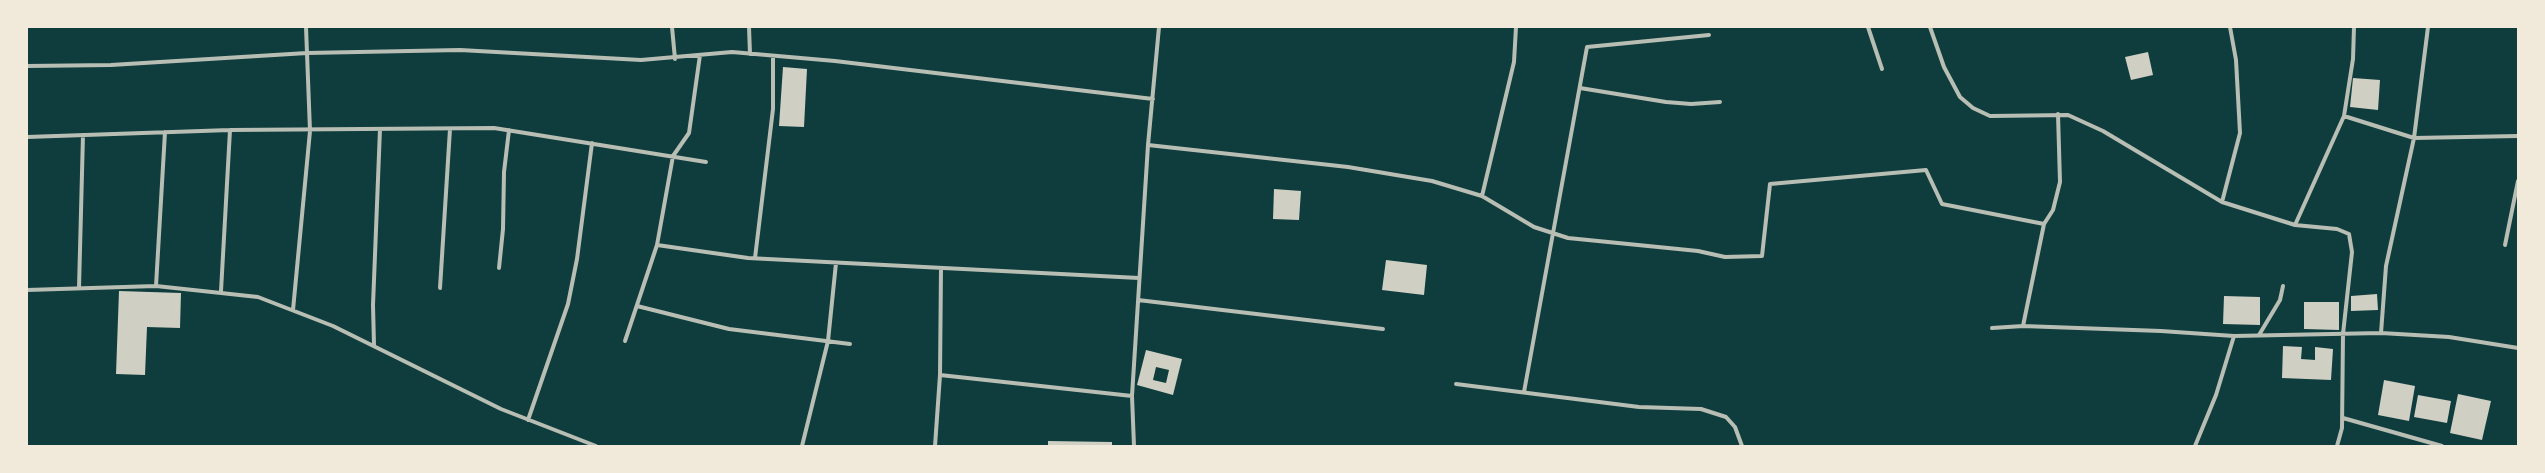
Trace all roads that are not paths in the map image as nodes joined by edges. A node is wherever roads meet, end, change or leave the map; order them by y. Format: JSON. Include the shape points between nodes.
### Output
{"nodes":[{"id":1,"x":306,"y":27,"type":"edge"},
{"id":2,"x":672,"y":27,"type":"edge"},
{"id":3,"x":749,"y":27,"type":"edge"},
{"id":4,"x":1159,"y":27,"type":"edge"},
{"id":5,"x":1516,"y":27,"type":"edge"},
{"id":6,"x":1868,"y":27,"type":"edge"},
{"id":7,"x":1930,"y":27,"type":"edge"},
{"id":8,"x":2230,"y":27,"type":"edge"},
{"id":9,"x":2354,"y":27,"type":"edge"},
{"id":10,"x":2428,"y":27,"type":"edge"},
{"id":11,"x":1709,"y":35,"type":"dead end"},
{"id":12,"x":307,"y":53,"type":"junction"},
{"id":13,"x":750,"y":54,"type":"junction"},
{"id":14,"x":700,"y":55,"type":"junction"},
{"id":15,"x":773,"y":56,"type":"junction"},
{"id":16,"x":675,"y":58,"type":"junction"},
{"id":17,"x":27,"y":66,"type":"edge"},
{"id":18,"x":1882,"y":69,"type":"dead end"},
{"id":19,"x":1580,"y":88,"type":"junction"},
{"id":20,"x":1153,"y":99,"type":"junction"},
{"id":21,"x":1720,"y":102,"type":"dead end"},
{"id":22,"x":2058,"y":114,"type":"junction"},
{"id":23,"x":2344,"y":116,"type":"junction"},
{"id":24,"x":450,"y":129,"type":"junction"},
{"id":25,"x":230,"y":130,"type":"junction"},
{"id":26,"x":380,"y":130,"type":"junction"},
{"id":27,"x":509,"y":130,"type":"junction"},
{"id":28,"x":310,"y":131,"type":"junction"},
{"id":29,"x":165,"y":132,"type":"junction"},
{"id":30,"x":84,"y":135,"type":"junction"},
{"id":31,"x":2518,"y":136,"type":"edge"},
{"id":32,"x":27,"y":137,"type":"edge"},
{"id":33,"x":2414,"y":138,"type":"junction"},
{"id":34,"x":592,"y":143,"type":"junction"},
{"id":35,"x":1148,"y":145,"type":"junction"},
{"id":36,"x":673,"y":156,"type":"junction"},
{"id":37,"x":706,"y":162,"type":"dead end"},
{"id":38,"x":2518,"y":181,"type":"edge"},
{"id":39,"x":1482,"y":196,"type":"junction"},
{"id":40,"x":2222,"y":202,"type":"junction"},
{"id":41,"x":2044,"y":224,"type":"junction"},
{"id":42,"x":2294,"y":225,"type":"junction"},
{"id":43,"x":1552,"y":233,"type":"junction"},
{"id":44,"x":657,"y":245,"type":"junction"},
{"id":45,"x":2505,"y":245,"type":"dead end"},
{"id":46,"x":755,"y":258,"type":"junction"},
{"id":47,"x":836,"y":263,"type":"junction"},
{"id":48,"x":499,"y":268,"type":"dead end"},
{"id":49,"x":941,"y":268,"type":"junction"},
{"id":50,"x":1139,"y":278,"type":"junction"},
{"id":51,"x":156,"y":286,"type":"junction"},
{"id":52,"x":2283,"y":286,"type":"dead end"},
{"id":53,"x":79,"y":288,"type":"junction"},
{"id":54,"x":440,"y":288,"type":"dead end"},
{"id":55,"x":27,"y":290,"type":"edge"},
{"id":56,"x":220,"y":291,"type":"junction"},
{"id":57,"x":1138,"y":300,"type":"junction"},
{"id":58,"x":637,"y":306,"type":"junction"},
{"id":59,"x":293,"y":310,"type":"junction"},
{"id":60,"x":2023,"y":326,"type":"junction"},
{"id":61,"x":1992,"y":328,"type":"dead end"},
{"id":62,"x":1383,"y":329,"type":"dead end"},
{"id":63,"x":2381,"y":333,"type":"junction"},
{"id":64,"x":2343,"y":334,"type":"junction"},
{"id":65,"x":2259,"y":335,"type":"junction"},
{"id":66,"x":2234,"y":336,"type":"junction"},
{"id":67,"x":624,"y":341,"type":"dead end"},
{"id":68,"x":828,"y":341,"type":"junction"},
{"id":69,"x":850,"y":344,"type":"dead end"},
{"id":70,"x":374,"y":345,"type":"junction"},
{"id":71,"x":2518,"y":348,"type":"edge"},
{"id":72,"x":940,"y":375,"type":"junction"},
{"id":73,"x":1456,"y":384,"type":"dead end"},
{"id":74,"x":1524,"y":392,"type":"junction"},
{"id":75,"x":1132,"y":396,"type":"junction"},
{"id":76,"x":2343,"y":418,"type":"junction"},
{"id":77,"x":528,"y":420,"type":"junction"},
{"id":78,"x":596,"y":446,"type":"edge"},
{"id":79,"x":802,"y":446,"type":"edge"},
{"id":80,"x":935,"y":446,"type":"edge"},
{"id":81,"x":1134,"y":446,"type":"edge"},
{"id":82,"x":1742,"y":446,"type":"edge"},
{"id":83,"x":2195,"y":446,"type":"edge"},
{"id":84,"x":2337,"y":446,"type":"edge"},
{"id":85,"x":2442,"y":446,"type":"edge"}],
"edges":[{"from":1,"to":12,"type":"street"},
{"from":2,"to":16,"type":"street"},
{"from":3,"to":13,"type":"street"},
{"from":4,"to":20,"type":"street"},
{"from":5,"to":39,"type":"street","via":[[1514,62]]},
{"from":6,"to":18,"type":"street"},
{"from":7,"to":22,"type":"street","via":[[1944,67],[1960,96],[1974,108],[1990,116]]},
{"from":8,"to":40,"type":"street","via":[[2236,60],[2240,133]]},
{"from":9,"to":23,"type":"street","via":[[2353,59]]},
{"from":10,"to":33,"type":"street"},
{"from":11,"to":19,"type":"street","via":[[1588,47]]},
{"from":12,"to":16,"type":"street","via":[[460,50],[641,60]]},
{"from":12,"to":17,"type":"street","via":[[111,65]]},
{"from":12,"to":28,"type":"street"},
{"from":13,"to":14,"type":"street","via":[[732,52]]},
{"from":13,"to":15,"type":"street"},
{"from":14,"to":16,"type":"street"},
{"from":14,"to":36,"type":"street","via":[[689,133]]},
{"from":15,"to":20,"type":"street","via":[[835,61]]},
{"from":15,"to":46,"type":"street","via":[[773,109]]},
{"from":19,"to":21,"type":"street","via":[[1691,104]]},
{"from":19,"to":43,"type":"street"},
{"from":20,"to":35,"type":"street"},
{"from":22,"to":40,"type":"street","via":[[2068,115],[2103,131]]},
{"from":22,"to":41,"type":"street","via":[[2060,182],[2053,210]]},
{"from":23,"to":33,"type":"street"},
{"from":23,"to":42,"type":"street"},
{"from":24,"to":26,"type":"street"},
{"from":24,"to":27,"type":"street"},
{"from":24,"to":54,"type":"street"},
{"from":25,"to":28,"type":"street"},
{"from":25,"to":29,"type":"street"},
{"from":25,"to":56,"type":"street"},
{"from":26,"to":28,"type":"street"},
{"from":26,"to":70,"type":"street","via":[[373,305]]},
{"from":27,"to":34,"type":"street"},
{"from":27,"to":48,"type":"street","via":[[504,172],[504,229]]},
{"from":28,"to":59,"type":"street"},
{"from":29,"to":30,"type":"street"},
{"from":29,"to":51,"type":"street"},
{"from":30,"to":32,"type":"street"},
{"from":30,"to":53,"type":"street"},
{"from":31,"to":33,"type":"street"},
{"from":33,"to":63,"type":"street","via":[[2386,266]]},
{"from":34,"to":36,"type":"street"},
{"from":34,"to":77,"type":"street","via":[[568,304]]},
{"from":35,"to":39,"type":"street","via":[[1348,166],[1432,181]]},
{"from":35,"to":50,"type":"street"},
{"from":36,"to":37,"type":"street"},
{"from":36,"to":44,"type":"street"},
{"from":38,"to":45,"type":"street"},
{"from":39,"to":43,"type":"street","via":[[1534,227]]},
{"from":40,"to":42,"type":"street"},
{"from":41,"to":43,"type":"street","via":[[1942,204],[1926,170],[1770,184],[1762,256],[1724,257],[1698,251],[1568,238]]},
{"from":41,"to":60,"type":"street"},
{"from":42,"to":64,"type":"street","via":[[2337,229],[2349,234],[2352,252]]},
{"from":43,"to":74,"type":"street"},
{"from":44,"to":46,"type":"street"},
{"from":44,"to":58,"type":"street"},
{"from":46,"to":47,"type":"street"},
{"from":47,"to":49,"type":"street"},
{"from":47,"to":68,"type":"street"},
{"from":49,"to":50,"type":"street"},
{"from":49,"to":72,"type":"street"},
{"from":50,"to":57,"type":"street"},
{"from":51,"to":53,"type":"street"},
{"from":51,"to":56,"type":"street"},
{"from":52,"to":65,"type":"street","via":[[2280,300]]},
{"from":53,"to":55,"type":"street"},
{"from":56,"to":59,"type":"street","via":[[258,297]]},
{"from":57,"to":62,"type":"street"},
{"from":57,"to":75,"type":"street"},
{"from":58,"to":67,"type":"street"},
{"from":58,"to":68,"type":"street","via":[[729,329]]},
{"from":59,"to":70,"type":"street"},
{"from":60,"to":61,"type":"street"},
{"from":60,"to":66,"type":"street","via":[[2161,330]]},
{"from":63,"to":64,"type":"street"},
{"from":63,"to":71,"type":"street","via":[[2449,337]]},
{"from":64,"to":65,"type":"street"},
{"from":64,"to":76,"type":"street"},
{"from":65,"to":66,"type":"street"},
{"from":66,"to":83,"type":"street","via":[[2216,395]]},
{"from":68,"to":69,"type":"street"},
{"from":68,"to":79,"type":"street"},
{"from":70,"to":77,"type":"street"},
{"from":72,"to":75,"type":"street"},
{"from":72,"to":80,"type":"street"},
{"from":73,"to":74,"type":"street"},
{"from":74,"to":82,"type":"street","via":[[1639,407],[1701,409],[1726,417],[1735,427]]},
{"from":75,"to":81,"type":"street"},
{"from":76,"to":84,"type":"street"},
{"from":76,"to":85,"type":"street"},
{"from":77,"to":78,"type":"street"}]}
